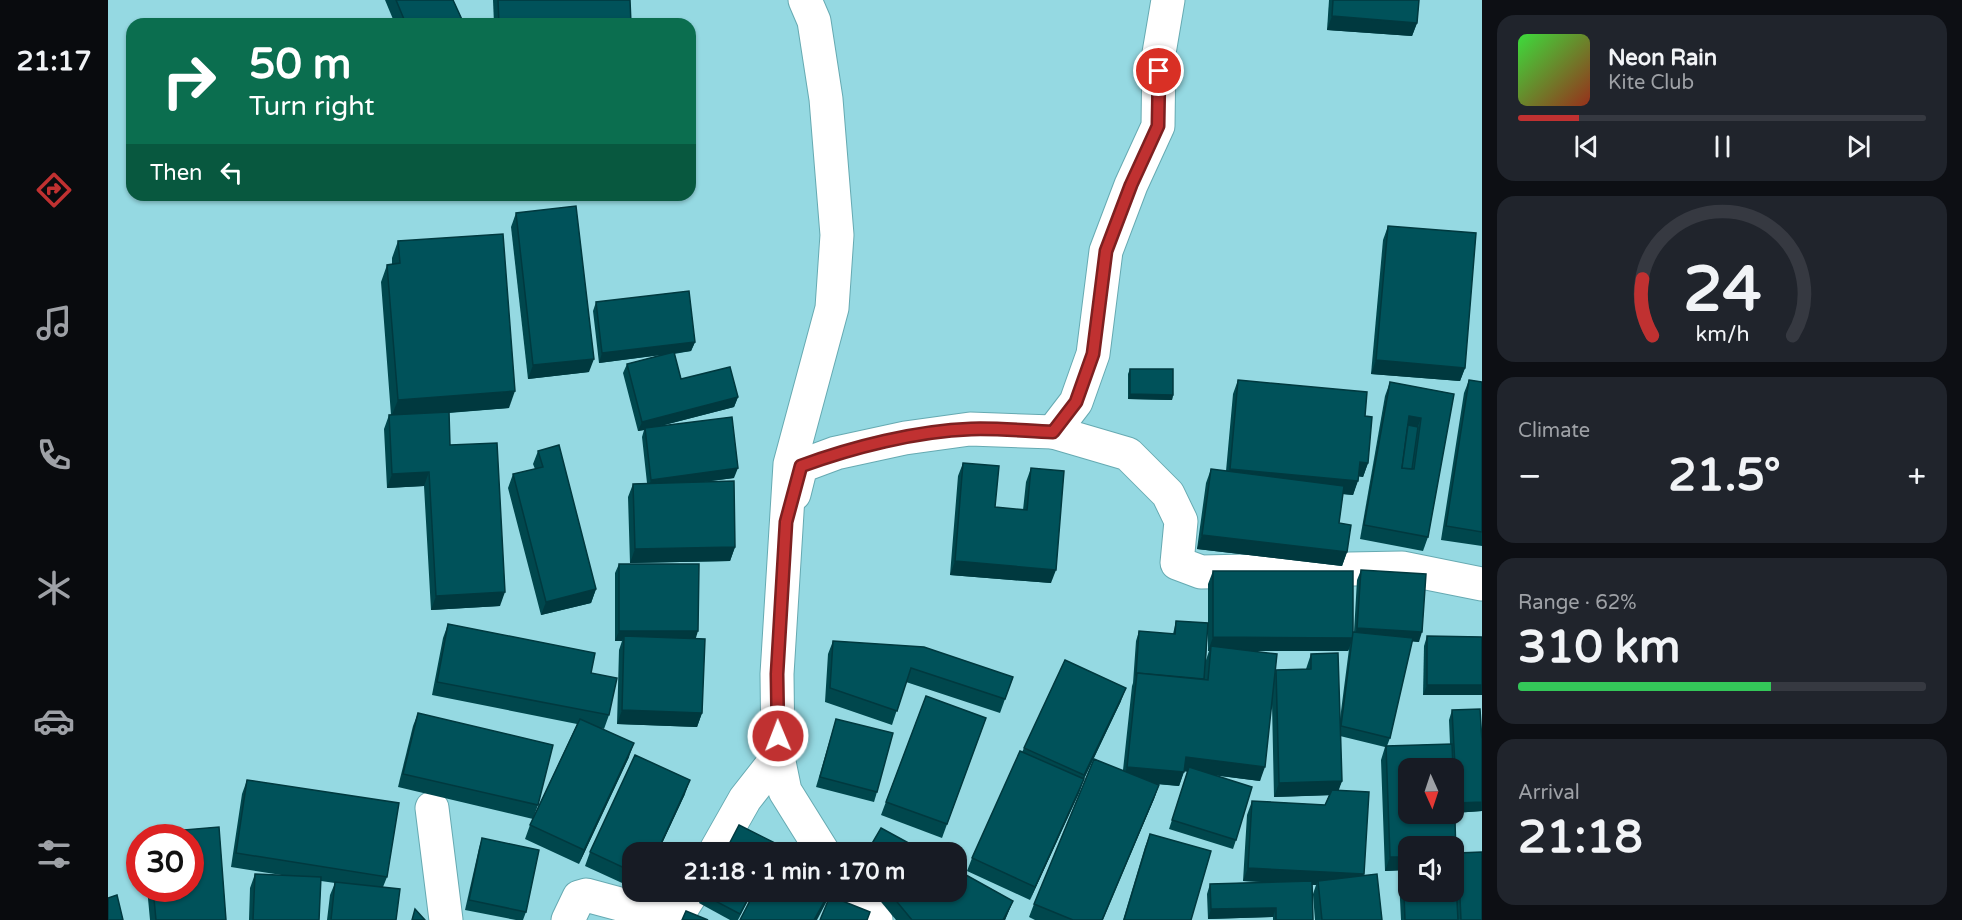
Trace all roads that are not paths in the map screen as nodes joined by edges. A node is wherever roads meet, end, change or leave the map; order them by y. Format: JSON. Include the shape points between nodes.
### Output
{"nodes":[{"id":1,"x":805,"y":0,"type":"edge"},
{"id":2,"x":1168,"y":0,"type":"edge"},
{"id":3,"x":1053,"y":432,"type":"junction"},
{"id":4,"x":786,"y":522,"type":"junction"},
{"id":5,"x":1482,"y":584,"type":"edge"},
{"id":6,"x":778,"y":757,"type":"junction"},
{"id":7,"x":432,"y":808,"type":"dead end"},
{"id":8,"x":721,"y":842,"type":"edge"},
{"id":9,"x":817,"y":842,"type":"edge"},
{"id":10,"x":686,"y":902,"type":"edge"},
{"id":11,"x":861,"y":902,"type":"edge"},
{"id":12,"x":446,"y":920,"type":"edge"},
{"id":13,"x":568,"y":920,"type":"edge"},
{"id":14,"x":876,"y":920,"type":"edge"}],
"edges":[{"from":1,"to":4,"type":"street","via":[[814,21],[826,99],[837,235],[832,308],[794,442]]},
{"from":2,"to":3,"type":"street","via":[[1159,53],[1158,126],[1106,251],[1093,354],[1076,402]]},
{"from":3,"to":4,"type":"street","via":[[970,429],[836,453],[801,466]]},
{"from":3,"to":5,"type":"street","via":[[1128,454],[1168,495],[1181,521],[1176,563],[1187,568],[1202,572],[1402,568]]},
{"from":4,"to":6,"type":"street","via":[[777,674]]},
{"from":6,"to":8,"type":"street","via":[[745,799]]},
{"from":6,"to":9,"type":"street","via":[[785,791]]},
{"from":7,"to":12,"type":"street"},
{"from":10,"to":13,"type":"street","via":[[675,919],[586,895],[579,897]]},
{"from":11,"to":14,"type":"street"}]}
